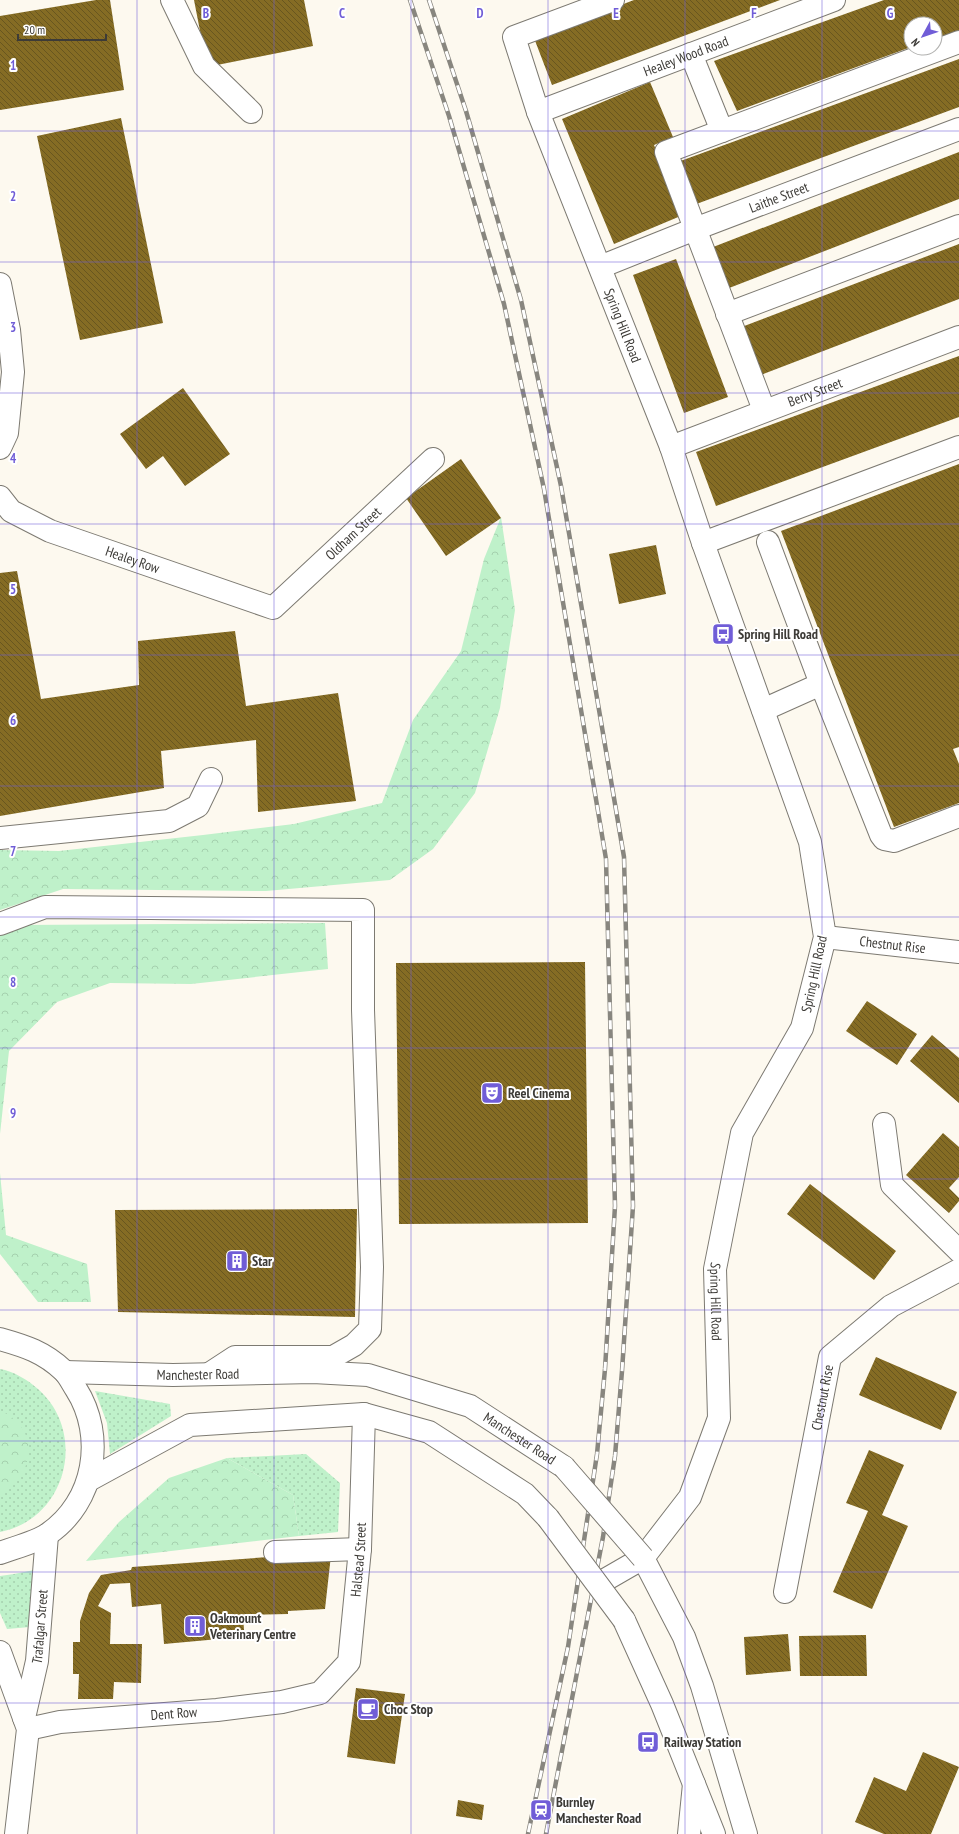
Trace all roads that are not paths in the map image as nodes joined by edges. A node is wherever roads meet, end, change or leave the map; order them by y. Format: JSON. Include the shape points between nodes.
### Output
{"nodes":[{"id":1,"x":172,"y":0,"type":"edge"},
{"id":2,"x":613,"y":0,"type":"edge"},
{"id":3,"x":834,"y":0,"type":"edge"},
{"id":4,"x":959,"y":42,"type":"edge"},
{"id":5,"x":691,"y":54,"type":"junction"},
{"id":6,"x":250,"y":112,"type":"dead end"},
{"id":7,"x":538,"y":112,"type":"junction"},
{"id":8,"x":959,"y":129,"type":"edge"},
{"id":9,"x":722,"y":131,"type":"junction"},
{"id":10,"x":959,"y":226,"type":"edge"},
{"id":11,"x":695,"y":229,"type":"junction"},
{"id":12,"x":600,"y":267,"type":"junction"},
{"id":13,"x":0,"y":284,"type":"edge"},
{"id":14,"x":727,"y":314,"type":"junction"},
{"id":15,"x":959,"y":337,"type":"edge"},
{"id":16,"x":764,"y":410,"type":"junction"},
{"id":17,"x":3,"y":441,"type":"edge"},
{"id":18,"x":671,"y":447,"type":"junction"},
{"id":19,"x":959,"y":447,"type":"edge"},
{"id":20,"x":433,"y":459,"type":"dead end"},
{"id":21,"x":0,"y":497,"type":"edge"},
{"id":22,"x":768,"y":542,"type":"dead end"},
{"id":23,"x":703,"y":543,"type":"junction"},
{"id":24,"x":273,"y":608,"type":"joint"},
{"id":25,"x":821,"y":684,"type":"junction"},
{"id":26,"x":763,"y":710,"type":"junction"},
{"id":27,"x":211,"y":779,"type":"dead end"},
{"id":28,"x":959,"y":816,"type":"edge"},
{"id":29,"x":0,"y":838,"type":"edge"},
{"id":30,"x":0,"y":924,"type":"edge"},
{"id":31,"x":825,"y":937,"type":"junction"},
{"id":32,"x":958,"y":953,"type":"edge"},
{"id":33,"x":884,"y":1124,"type":"dead end"},
{"id":34,"x":959,"y":1251,"type":"edge"},
{"id":35,"x":959,"y":1270,"type":"edge"},
{"id":36,"x":0,"y":1339,"type":"edge"},
{"id":37,"x":65,"y":1372,"type":"junction"},
{"id":38,"x":209,"y":1374,"type":"junction"},
{"id":39,"x":364,"y":1414,"type":"junction"},
{"id":40,"x":89,"y":1480,"type":"junction"},
{"id":41,"x":47,"y":1535,"type":"junction"},
{"id":42,"x":360,"y":1549,"type":"junction"},
{"id":43,"x":275,"y":1552,"type":"dead end"},
{"id":44,"x":0,"y":1554,"type":"edge"},
{"id":45,"x":643,"y":1558,"type":"junction"},
{"id":46,"x":598,"y":1584,"type":"junction"},
{"id":47,"x":785,"y":1592,"type":"dead end"},
{"id":48,"x":0,"y":1652,"type":"edge"},
{"id":49,"x":320,"y":1693,"type":"joint"},
{"id":50,"x":26,"y":1723,"type":"junction"},
{"id":51,"x":694,"y":1784,"type":"junction"},
{"id":52,"x":16,"y":1834,"type":"edge"},
{"id":53,"x":689,"y":1834,"type":"edge"},
{"id":54,"x":714,"y":1834,"type":"edge"},
{"id":55,"x":746,"y":1834,"type":"edge"}],
"edges":[{"from":1,"to":6,"type":"street","via":[[204,66]]},
{"from":2,"to":7,"type":"street","name":"Spring Hill Road","via":[[514,37]]},
{"from":3,"to":5,"type":"street","name":"Healey Wood Road"},
{"from":4,"to":9,"type":"street"},
{"from":5,"to":7,"type":"street","name":"Healey Wood Road"},
{"from":5,"to":9,"type":"street"},
{"from":7,"to":12,"type":"street","name":"Spring Hill Road"},
{"from":8,"to":11,"type":"street","name":"Laithe Street"},
{"from":9,"to":11,"type":"street","via":[[666,152]]},
{"from":10,"to":14,"type":"street"},
{"from":11,"to":12,"type":"street","name":"Laithe Street"},
{"from":11,"to":14,"type":"street"},
{"from":12,"to":18,"type":"street","name":"Spring Hill Road"},
{"from":13,"to":17,"type":"street","via":[[9,330],[13,372]]},
{"from":14,"to":16,"type":"street"},
{"from":15,"to":16,"type":"street","name":"Berry Street"},
{"from":16,"to":18,"type":"street","name":"Berry Street"},
{"from":18,"to":23,"type":"street","name":"Spring Hill Road"},
{"from":19,"to":23,"type":"street"},
{"from":20,"to":24,"type":"street","name":"Oldham Street"},
{"from":21,"to":24,"type":"street","name":"Healey Row","via":[[11,511],[50,531]]},
{"from":22,"to":25,"type":"street"},
{"from":23,"to":26,"type":"street","name":"Spring Hill Road"},
{"from":25,"to":26,"type":"street"},
{"from":25,"to":28,"type":"street","via":[[884,839],[894,841]]},
{"from":26,"to":31,"type":"street","name":"Spring Hill Road","via":[[810,842]]},
{"from":27,"to":29,"type":"street","via":[[198,806],[169,821]]},
{"from":30,"to":38,"type":"street","via":[[45,907],[363,910],[363,1010],[372,1267],[370,1329],[354,1345],[333,1357],[235,1357]]},
{"from":31,"to":32,"type":"street","name":"Chestnut Rise"},
{"from":31,"to":45,"type":"street","name":"Spring Hill Road","via":[[802,1028],[742,1133],[715,1269],[720,1418],[690,1498]]},
{"from":33,"to":34,"type":"street","via":[[892,1185]]},
{"from":35,"to":47,"type":"street","name":"Chestnut Rise","via":[[891,1306],[830,1357]]},
{"from":36,"to":37,"type":"street","via":[[34,1349]]},
{"from":37,"to":38,"type":"street","name":"Manchester Road"},
{"from":37,"to":40,"type":"street","via":[[85,1404],[94,1440]]},
{"from":38,"to":45,"type":"street","name":"Manchester Road","bridge":true,"via":[[313,1372],[368,1375],[470,1406],[564,1467]]},
{"from":39,"to":40,"type":"street","via":[[190,1425]]},
{"from":39,"to":42,"type":"street","name":"Halstead Street"},
{"from":39,"to":46,"type":"street","bridge":true,"via":[[429,1432],[525,1494],[548,1518]]},
{"from":40,"to":41,"type":"street","via":[[71,1513]]},
{"from":41,"to":44,"type":"street"},
{"from":41,"to":50,"type":"street","name":"Trafalgar Street","via":[[37,1660]]},
{"from":42,"to":43,"type":"street"},
{"from":42,"to":49,"type":"street","name":"Halstead Street","via":[[349,1662]]},
{"from":45,"to":46,"type":"street"},
{"from":45,"to":55,"type":"street","name":"Manchester Road","via":[[684,1637],[702,1686]]},
{"from":46,"to":51,"type":"street","bridge":true,"via":[[624,1620]]},
{"from":48,"to":50,"type":"street","name":"Trafalgar Street"},
{"from":49,"to":50,"type":"street","name":"Dent Row","via":[[282,1702],[217,1710]]},
{"from":50,"to":52,"type":"street","name":"Trafalgar Street"},
{"from":51,"to":53,"type":"street"},
{"from":51,"to":54,"type":"street"}]}
